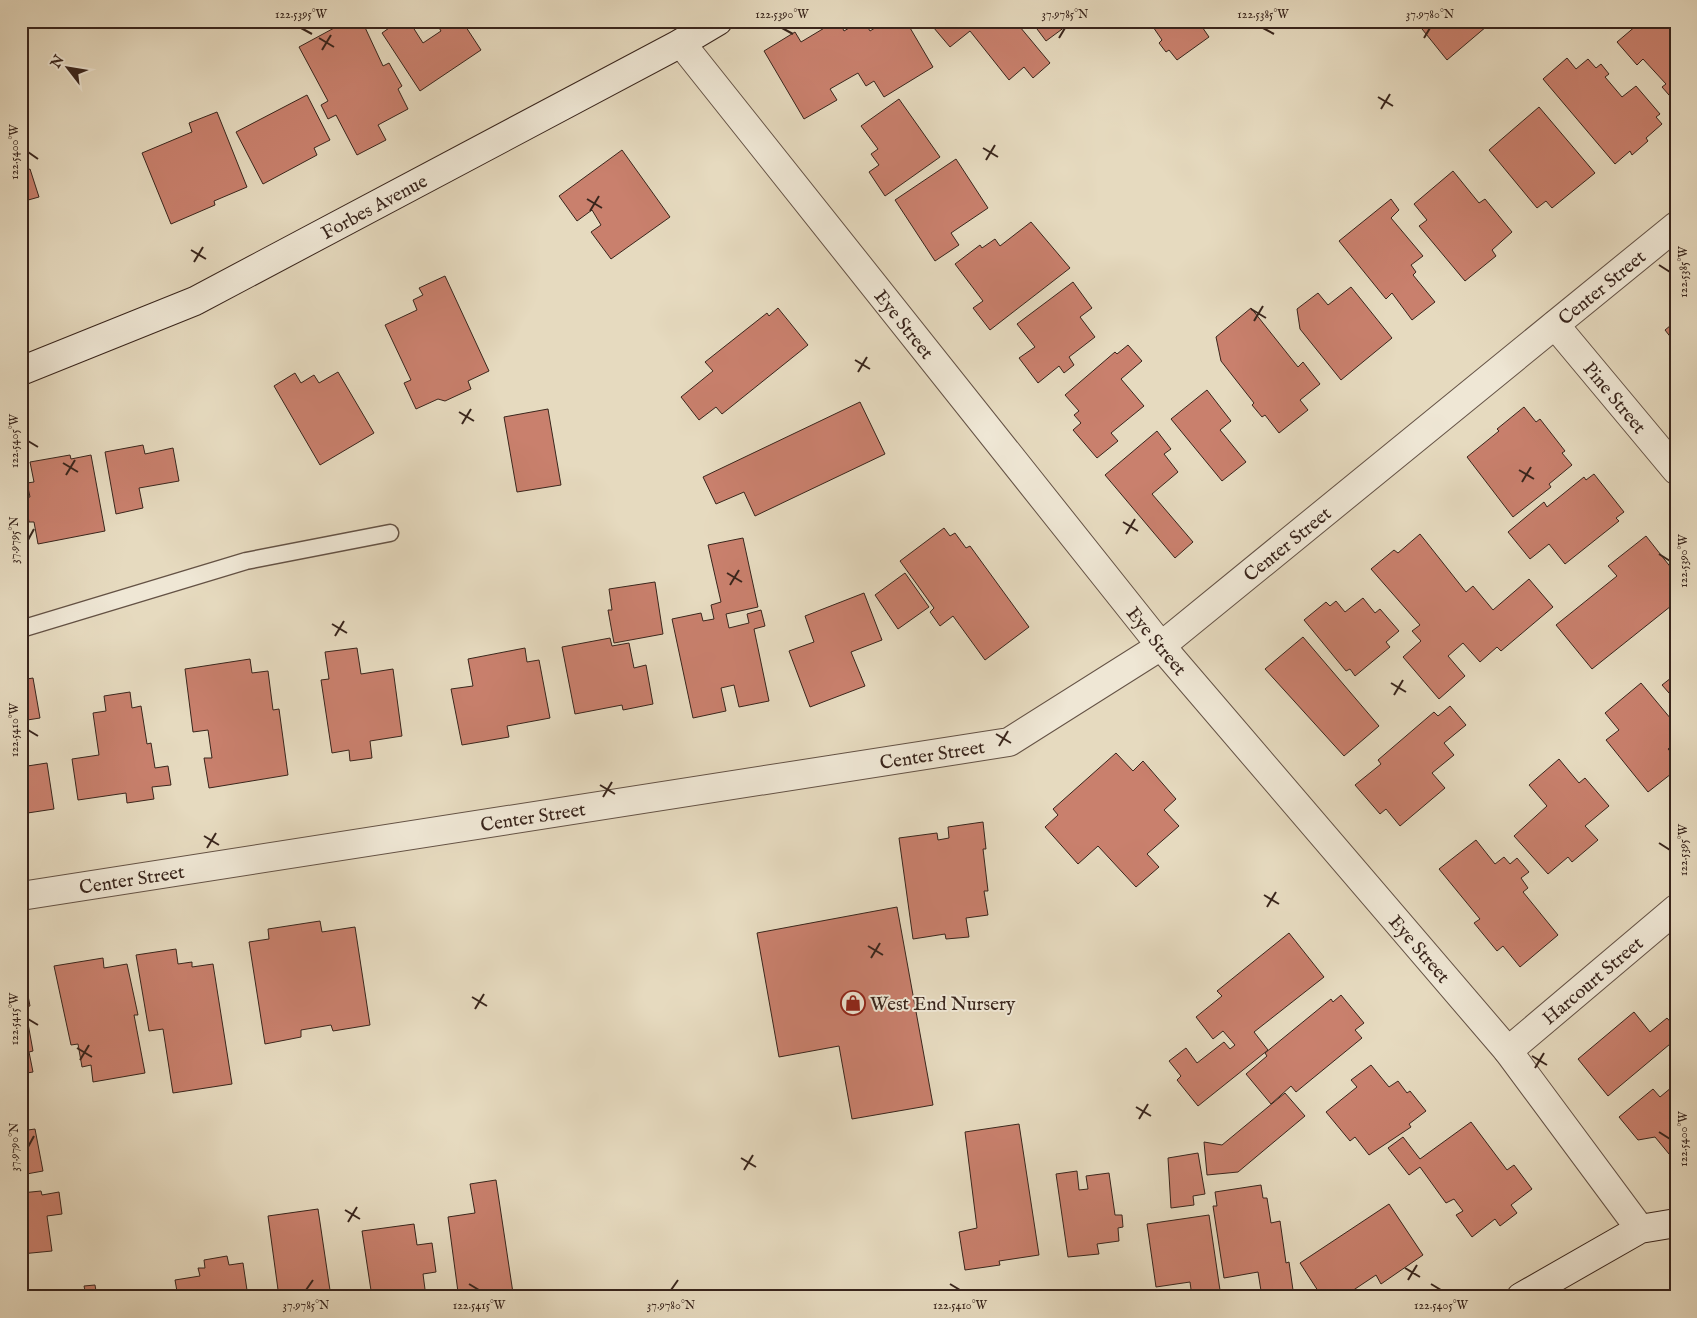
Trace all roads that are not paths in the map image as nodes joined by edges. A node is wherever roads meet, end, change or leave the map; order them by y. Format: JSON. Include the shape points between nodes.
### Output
{"nodes":[{"id":1,"x":718,"y":21,"type":"edge"},
{"id":2,"x":682,"y":43,"type":"junction"},
{"id":3,"x":1676,"y":226,"type":"edge"},
{"id":4,"x":1555,"y":325,"type":"junction"},
{"id":5,"x":21,"y":372,"type":"edge"},
{"id":6,"x":1676,"y":470,"type":"edge"},
{"id":7,"x":390,"y":533,"type":"dead end"},
{"id":8,"x":21,"y":629,"type":"edge"},
{"id":9,"x":1161,"y":646,"type":"junction"},
{"id":10,"x":21,"y":896,"type":"edge"},
{"id":11,"x":1676,"y":909,"type":"edge"},
{"id":12,"x":1508,"y":1051,"type":"junction"},
{"id":13,"x":1676,"y":1223,"type":"edge"},
{"id":14,"x":1640,"y":1229,"type":"junction"},
{"id":15,"x":1521,"y":1297,"type":"edge"}],
"edges":[{"from":1,"to":2,"type":"street","name":"Forbes Avenue"},
{"from":2,"to":5,"type":"street","name":"Forbes Avenue","via":[[195,302]]},
{"from":2,"to":9,"type":"street","name":"Eye Street"},
{"from":3,"to":4,"type":"street","name":"Center Street"},
{"from":4,"to":6,"type":"street","name":"Pine Street"},
{"from":4,"to":9,"type":"street","name":"Center Street"},
{"from":7,"to":8,"type":"lane","via":[[246,560]]},
{"from":9,"to":10,"type":"street","name":"Center Street","via":[[1009,742]]},
{"from":9,"to":12,"type":"street","name":"Eye Street"},
{"from":11,"to":12,"type":"street","name":"Harcourt Street"},
{"from":12,"to":14,"type":"street","name":"Eye Street"},
{"from":13,"to":14,"type":"street"},
{"from":14,"to":15,"type":"street"}]}
